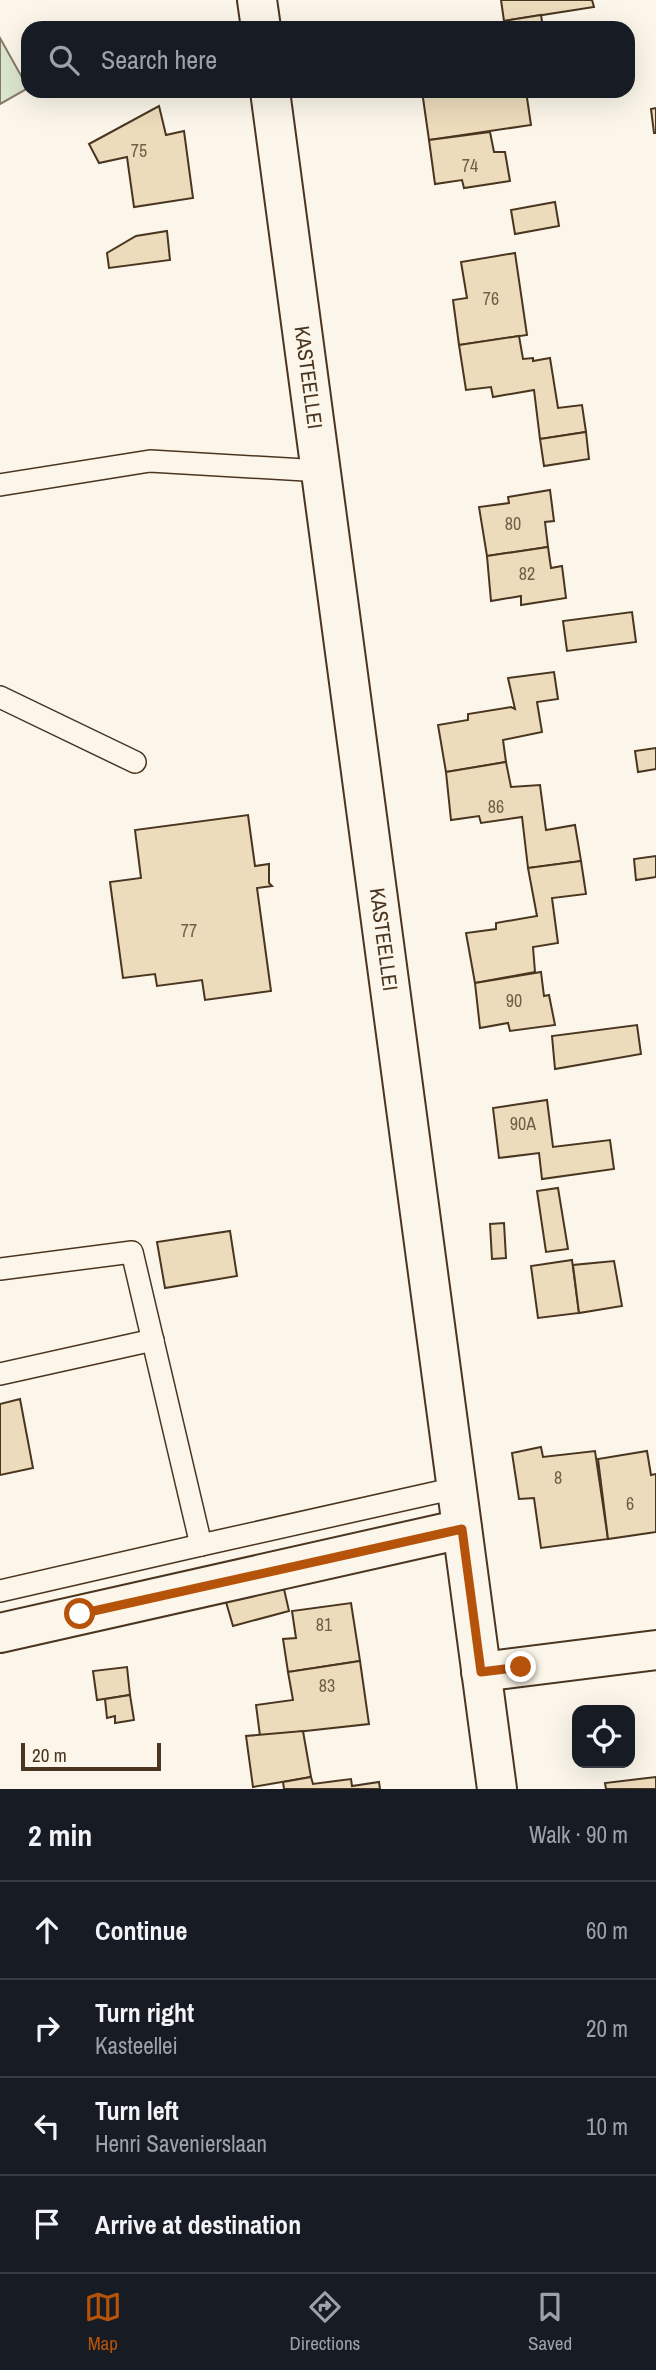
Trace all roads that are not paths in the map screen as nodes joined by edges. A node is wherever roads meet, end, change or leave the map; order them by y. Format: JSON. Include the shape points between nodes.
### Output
{"nodes":[{"id":1,"x":257,"y":0,"type":"edge"},
{"id":2,"x":260,"y":21,"type":"edge"},
{"id":3,"x":271,"y":98,"type":"edge"},
{"id":4,"x":322,"y":471,"type":"junction"},
{"id":5,"x":0,"y":485,"type":"edge"},
{"id":6,"x":0,"y":697,"type":"edge"},
{"id":7,"x":135,"y":762,"type":"dead end"},
{"id":8,"x":0,"y":1269,"type":"edge"},
{"id":9,"x":153,"y":1340,"type":"junction"},
{"id":10,"x":0,"y":1374,"type":"edge"},
{"id":11,"x":456,"y":1488,"type":"junction"},
{"id":12,"x":462,"y":1529,"type":"junction"},
{"id":13,"x":201,"y":1545,"type":"junction"},
{"id":14,"x":0,"y":1591,"type":"edge"},
{"id":15,"x":0,"y":1633,"type":"edge"},
{"id":16,"x":656,"y":1650,"type":"edge"},
{"id":17,"x":481,"y":1672,"type":"junction"},
{"id":18,"x":497,"y":1789,"type":"edge"}],
"edges":[{"from":1,"to":2,"type":"street"},
{"from":3,"to":4,"type":"street","name":"KASTEELLEI"},
{"from":4,"to":5,"type":"lane","via":[[149,461]]},
{"from":4,"to":11,"type":"street","name":"KASTEELLEI"},
{"from":6,"to":7,"type":"lane"},
{"from":8,"to":9,"type":"lane","via":[[132,1252]]},
{"from":9,"to":10,"type":"lane"},
{"from":9,"to":13,"type":"lane"},
{"from":11,"to":12,"type":"street","name":"KASTEELLEI"},
{"from":11,"to":13,"type":"lane"},
{"from":12,"to":15,"type":"street"},
{"from":12,"to":17,"type":"street","name":"KASTEELLEI"},
{"from":13,"to":14,"type":"lane"},
{"from":16,"to":17,"type":"street"},
{"from":17,"to":18,"type":"street","name":"KASTEELLEI"}]}
